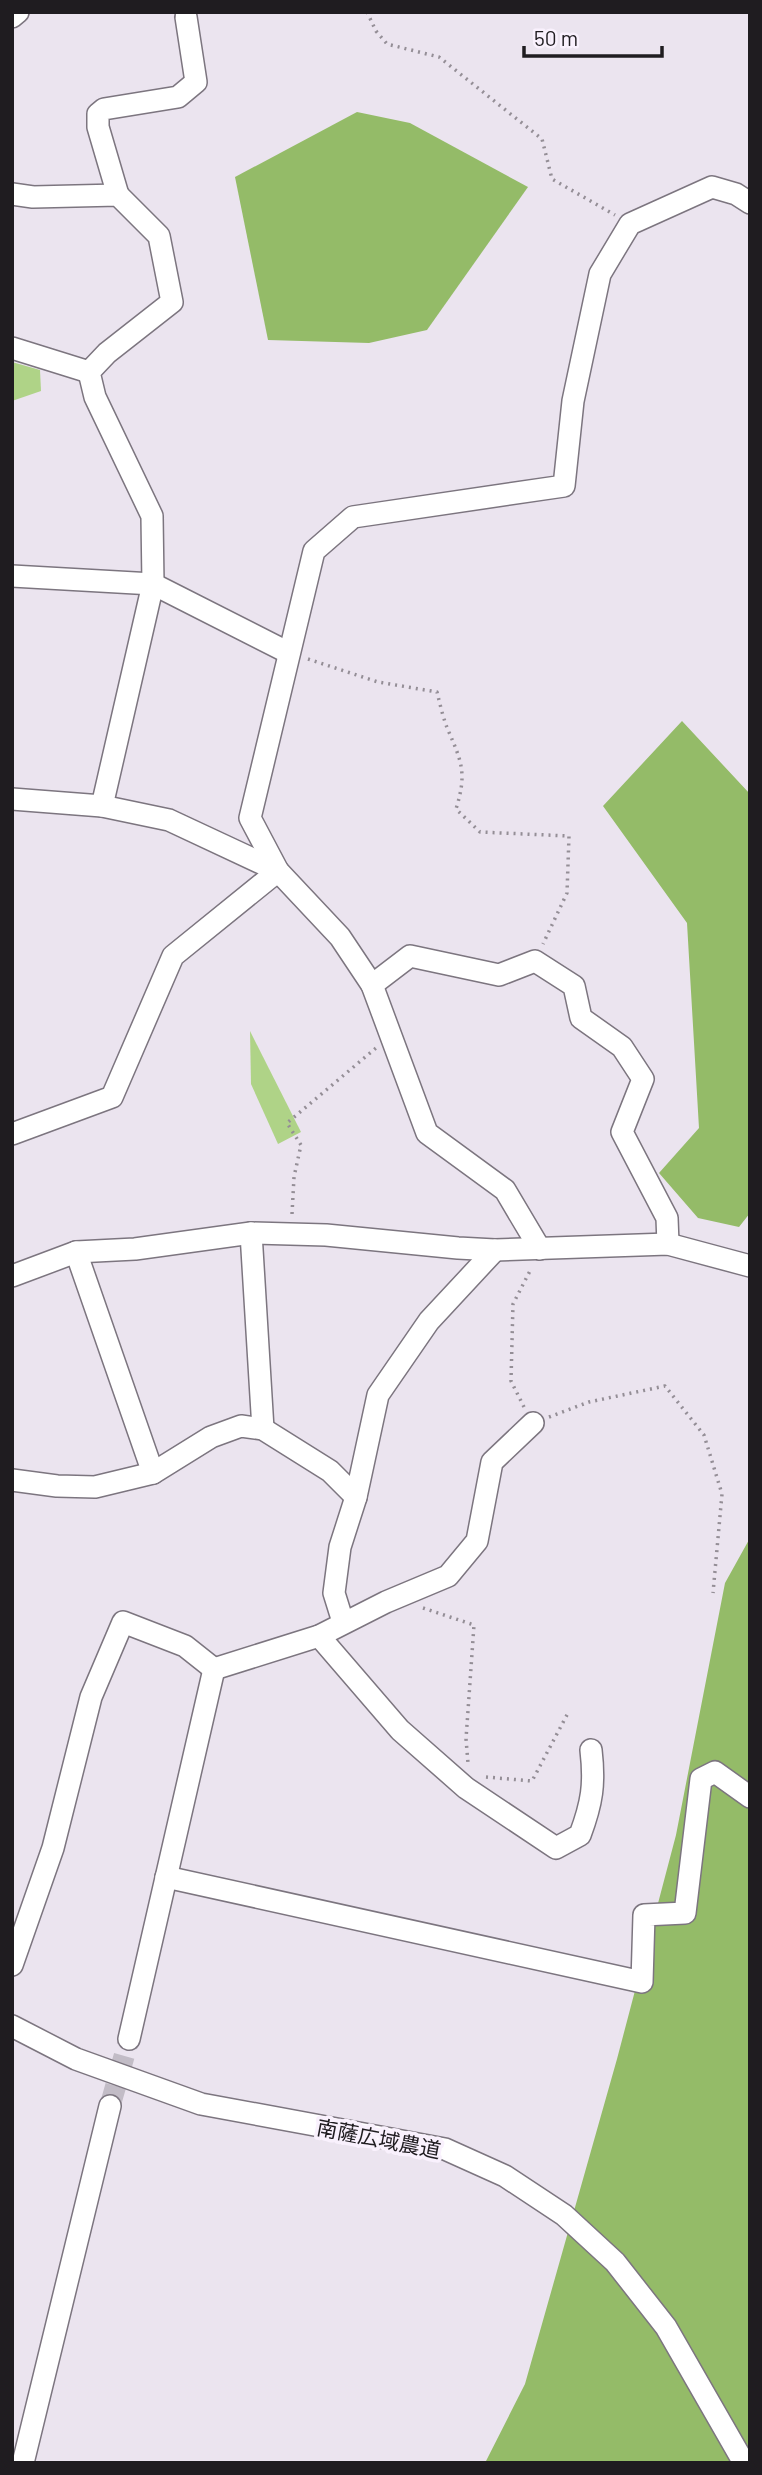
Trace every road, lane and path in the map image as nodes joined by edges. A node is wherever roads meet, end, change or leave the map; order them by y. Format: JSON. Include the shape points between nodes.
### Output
{"nodes":[{"id":1,"x":18,"y":12,"type":"edge"},
{"id":2,"x":367,"y":12,"type":"edge"},
{"id":3,"x":188,"y":14,"type":"edge"},
{"id":4,"x":12,"y":17,"type":"edge"},
{"id":5,"x":12,"y":194,"type":"edge"},
{"id":6,"x":118,"y":195,"type":"junction"},
{"id":7,"x":750,"y":204,"type":"edge"},
{"id":8,"x":630,"y":224,"type":"junction"},
{"id":9,"x":12,"y":348,"type":"edge"},
{"id":10,"x":89,"y":372,"type":"junction"},
{"id":11,"x":12,"y":576,"type":"edge"},
{"id":12,"x":153,"y":584,"type":"junction"},
{"id":13,"x":289,"y":653,"type":"junction"},
{"id":14,"x":12,"y":799,"type":"edge"},
{"id":15,"x":102,"y":806,"type":"junction"},
{"id":16,"x":278,"y":871,"type":"junction"},
{"id":17,"x":534,"y":961,"type":"junction"},
{"id":18,"x":372,"y":985,"type":"junction"},
{"id":19,"x":391,"y":1035,"type":"junction"},
{"id":20,"x":12,"y":1134,"type":"edge"},
{"id":21,"x":251,"y":1233,"type":"junction"},
{"id":22,"x":291,"y":1234,"type":"junction"},
{"id":23,"x":668,"y":1244,"type":"junction"},
{"id":24,"x":540,"y":1249,"type":"junction"},
{"id":25,"x":495,"y":1250,"type":"junction"},
{"id":26,"x":76,"y":1252,"type":"junction"},
{"id":27,"x":750,"y":1266,"type":"edge"},
{"id":28,"x":12,"y":1276,"type":"edge"},
{"id":29,"x":533,"y":1423,"type":"junction"},
{"id":30,"x":263,"y":1429,"type":"junction"},
{"id":31,"x":153,"y":1473,"type":"junction"},
{"id":32,"x":12,"y":1480,"type":"edge"},
{"id":33,"x":355,"y":1497,"type":"junction"},
{"id":34,"x":713,"y":1593,"type":"dead end"},
{"id":35,"x":395,"y":1598,"type":"junction"},
{"id":36,"x":343,"y":1622,"type":"junction"},
{"id":37,"x":320,"y":1636,"type":"junction"},
{"id":38,"x":214,"y":1670,"type":"junction"},
{"id":39,"x":568,"y":1713,"type":"dead end"},
{"id":40,"x":590,"y":1750,"type":"dead end"},
{"id":41,"x":468,"y":1763,"type":"dead end"},
{"id":42,"x":482,"y":1776,"type":"dead end"},
{"id":43,"x":750,"y":1797,"type":"edge"},
{"id":44,"x":166,"y":1877,"type":"junction"},
{"id":45,"x":12,"y":1965,"type":"edge"},
{"id":46,"x":12,"y":2026,"type":"edge"},
{"id":47,"x":130,"y":2039,"type":"tunnel mouth"},
{"id":48,"x":110,"y":2106,"type":"tunnel mouth"},
{"id":49,"x":23,"y":2463,"type":"edge"},
{"id":50,"x":744,"y":2463,"type":"edge"}],
"edges":[{"from":1,"to":4,"type":"street"},
{"from":2,"to":8,"type":"path","via":[[387,44],[439,57],[542,139],[552,179]]},
{"from":3,"to":6,"type":"street","via":[[196,82],[178,97],[97,114]]},
{"from":5,"to":6,"type":"street"},
{"from":6,"to":10,"type":"street","via":[[159,236],[172,302]]},
{"from":7,"to":8,"type":"street","via":[[712,187]]},
{"from":8,"to":13,"type":"street","via":[[600,274],[573,401],[564,486],[353,517],[314,551]]},
{"from":9,"to":10,"type":"street"},
{"from":10,"to":12,"type":"street","via":[[95,397],[152,516]]},
{"from":11,"to":12,"type":"street"},
{"from":12,"to":13,"type":"street"},
{"from":12,"to":15,"type":"street"},
{"from":13,"to":16,"type":"street","via":[[250,818]]},
{"from":13,"to":17,"type":"path","via":[[378,682],[437,692],[459,753],[463,786],[456,809],[480,832],[569,836],[568,893]]},
{"from":14,"to":15,"type":"street"},
{"from":15,"to":16,"type":"street","via":[[169,820]]},
{"from":16,"to":18,"type":"street","via":[[340,937]]},
{"from":16,"to":20,"type":"street","via":[[173,956],[112,1097]]},
{"from":17,"to":18,"type":"street","via":[[499,975],[410,956]]},
{"from":17,"to":23,"type":"street","via":[[574,986],[581,1018],[622,1047],[643,1079],[622,1132],[667,1218]]},
{"from":18,"to":19,"type":"street"},
{"from":19,"to":22,"type":"path","via":[[287,1123],[301,1145]]},
{"from":19,"to":24,"type":"street","via":[[427,1133],[505,1190]]},
{"from":21,"to":22,"type":"street"},
{"from":21,"to":26,"type":"street"},
{"from":21,"to":30,"type":"street"},
{"from":22,"to":25,"type":"street"},
{"from":23,"to":24,"type":"street"},
{"from":23,"to":27,"type":"street"},
{"from":24,"to":25,"type":"street"},
{"from":24,"to":29,"type":"path","via":[[513,1304],[510,1381]]},
{"from":25,"to":33,"type":"street","via":[[429,1321],[378,1395]]},
{"from":26,"to":28,"type":"street"},
{"from":26,"to":31,"type":"street"},
{"from":29,"to":34,"type":"path","via":[[589,1402],[665,1385],[704,1435],[722,1494]]},
{"from":29,"to":35,"type":"street","via":[[492,1462],[477,1541],[447,1576]]},
{"from":30,"to":31,"type":"street","via":[[241,1426],[211,1437]]},
{"from":30,"to":33,"type":"street","via":[[330,1471]]},
{"from":31,"to":32,"type":"street","via":[[95,1487]]},
{"from":33,"to":36,"type":"street","via":[[340,1547],[334,1593]]},
{"from":35,"to":36,"type":"street"},
{"from":35,"to":41,"type":"path","via":[[474,1625]]},
{"from":36,"to":37,"type":"street"},
{"from":37,"to":38,"type":"street"},
{"from":37,"to":40,"type":"street","via":[[400,1730],[466,1788],[556,1847],[580,1835],[591,1805],[594,1777]]},
{"from":38,"to":44,"type":"street"},
{"from":38,"to":45,"type":"street","via":[[186,1646],[123,1622],[91,1698],[52,1848]]},
{"from":39,"to":42,"type":"path","via":[[532,1780]]},
{"from":43,"to":44,"type":"street","via":[[715,1772],[701,1779],[685,1913],[644,1915],[642,1982]]},
{"from":44,"to":47,"type":"street"},
{"from":46,"to":50,"type":"street","name":"南薩広域農道","via":[[76,2059],[201,2104],[445,2149],[505,2176],[564,2215],[615,2262],[666,2327]]},
{"from":48,"to":49,"type":"street"}]}
